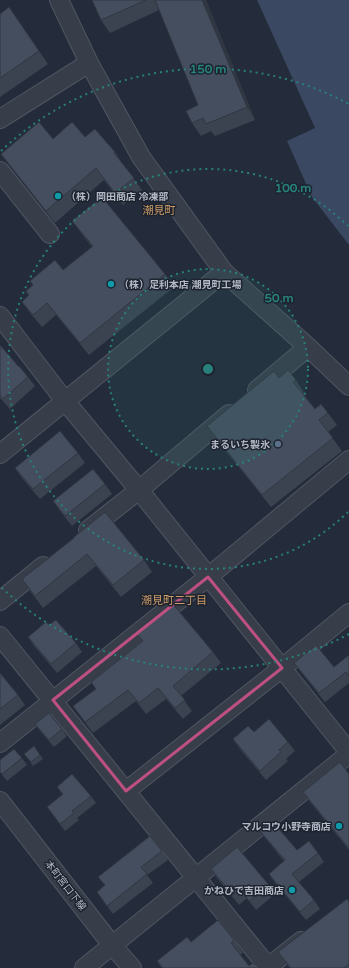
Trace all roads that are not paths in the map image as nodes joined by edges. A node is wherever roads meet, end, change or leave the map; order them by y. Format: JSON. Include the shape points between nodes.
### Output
{"nodes":[{"id":1,"x":59,"y":0,"type":"edge"},
{"id":2,"x":89,"y":63,"type":"junction"},
{"id":3,"x":0,"y":119,"type":"edge"},
{"id":4,"x":0,"y":171,"type":"edge"},
{"id":5,"x":50,"y":234,"type":"dead end"},
{"id":6,"x":224,"y":272,"type":"junction"},
{"id":7,"x":0,"y":316,"type":"edge"},
{"id":8,"x":308,"y":347,"type":"junction"},
{"id":9,"x":349,"y":386,"type":"edge"},
{"id":10,"x":65,"y":402,"type":"junction"},
{"id":11,"x":0,"y":454,"type":"edge"},
{"id":12,"x":349,"y":460,"type":"edge"},
{"id":13,"x":139,"y":490,"type":"junction"},
{"id":14,"x":79,"y":538,"type":"edge"},
{"id":15,"x":54,"y":557,"type":"edge"},
{"id":16,"x":208,"y":577,"type":"junction"},
{"id":17,"x":0,"y":601,"type":"edge"},
{"id":18,"x":349,"y":613,"type":"edge"},
{"id":19,"x":0,"y":636,"type":"edge"},
{"id":20,"x":282,"y":668,"type":"junction"},
{"id":21,"x":53,"y":700,"type":"junction"},
{"id":22,"x":0,"y":743,"type":"edge"},
{"id":23,"x":349,"y":753,"type":"edge"},
{"id":24,"x":126,"y":791,"type":"junction"},
{"id":25,"x":0,"y":801,"type":"edge"},
{"id":26,"x":196,"y":878,"type":"junction"},
{"id":27,"x":314,"y":929,"type":"edge"},
{"id":28,"x":112,"y":945,"type":"junction"},
{"id":29,"x":84,"y":968,"type":"edge"},
{"id":30,"x":132,"y":968,"type":"edge"},
{"id":31,"x":268,"y":968,"type":"edge"}],
"edges":[{"from":1,"to":2,"type":"street"},
{"from":2,"to":3,"type":"street"},
{"from":2,"to":6,"type":"street","via":[[141,157]]},
{"from":4,"to":5,"type":"street"},
{"from":6,"to":8,"type":"street"},
{"from":6,"to":10,"type":"street"},
{"from":7,"to":10,"type":"street"},
{"from":8,"to":9,"type":"street"},
{"from":8,"to":13,"type":"street"},
{"from":10,"to":11,"type":"street"},
{"from":10,"to":13,"type":"street"},
{"from":12,"to":16,"type":"street"},
{"from":13,"to":14,"type":"street"},
{"from":13,"to":16,"type":"street"},
{"from":15,"to":17,"type":"street"},
{"from":16,"to":20,"type":"street"},
{"from":16,"to":21,"type":"street"},
{"from":18,"to":20,"type":"street"},
{"from":19,"to":21,"type":"street"},
{"from":20,"to":23,"type":"street"},
{"from":20,"to":24,"type":"street"},
{"from":21,"to":22,"type":"street"},
{"from":21,"to":24,"type":"street"},
{"from":23,"to":26,"type":"street"},
{"from":24,"to":26,"type":"street"},
{"from":25,"to":28,"type":"street","name":"本町宮口下線"},
{"from":26,"to":28,"type":"street"},
{"from":26,"to":31,"type":"street"},
{"from":27,"to":31,"type":"street"},
{"from":28,"to":29,"type":"street"},
{"from":28,"to":30,"type":"street","name":"本町宮口下線"}]}
